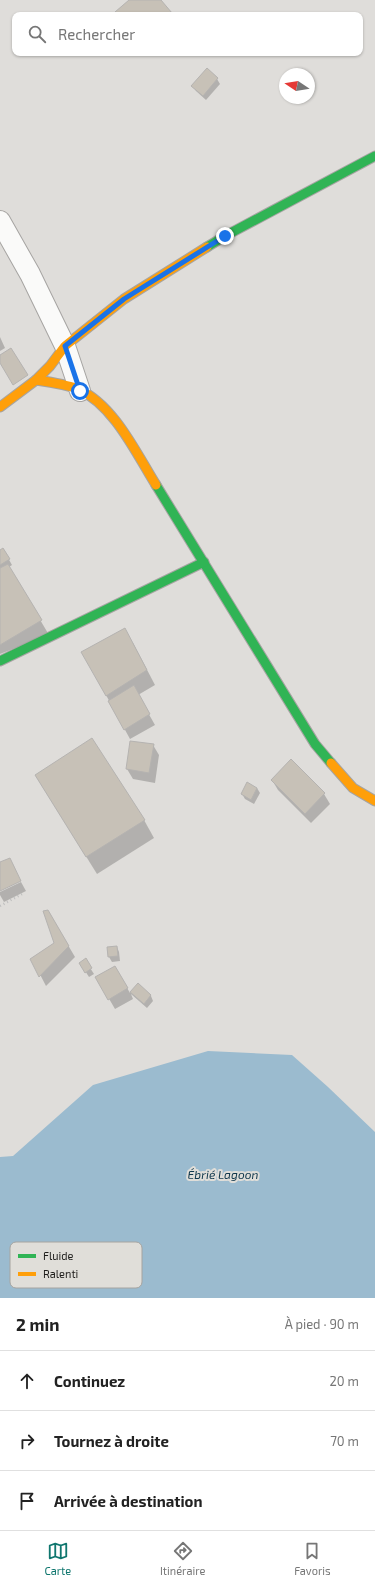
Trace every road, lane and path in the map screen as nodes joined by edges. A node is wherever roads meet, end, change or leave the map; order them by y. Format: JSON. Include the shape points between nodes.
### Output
{"nodes":[{"id":1,"x":375,"y":156,"type":"edge"},
{"id":2,"x":0,"y":221,"type":"edge"},
{"id":3,"x":65,"y":346,"type":"junction"},
{"id":4,"x":36,"y":380,"type":"junction"},
{"id":5,"x":80,"y":391,"type":"junction"},
{"id":6,"x":0,"y":407,"type":"edge"},
{"id":7,"x":204,"y":562,"type":"junction"},
{"id":8,"x":0,"y":661,"type":"edge"},
{"id":9,"x":375,"y":801,"type":"edge"},
{"id":10,"x":22,"y":894,"type":"dead end"},
{"id":11,"x":0,"y":906,"type":"edge"}],
"edges":[{"from":1,"to":3,"type":"street","via":[[225,236],[124,299]]},
{"from":2,"to":3,"type":"street","via":[[30,274]]},
{"from":3,"to":4,"type":"street"},
{"from":3,"to":5,"type":"street"},
{"from":4,"to":5,"type":"street","via":[[57,382]]},
{"from":4,"to":6,"type":"street"},
{"from":5,"to":7,"type":"street","via":[[119,425]]},
{"from":7,"to":8,"type":"street"},
{"from":7,"to":9,"type":"street","via":[[315,744],[353,788]]},
{"from":10,"to":11,"type":"path"}]}
